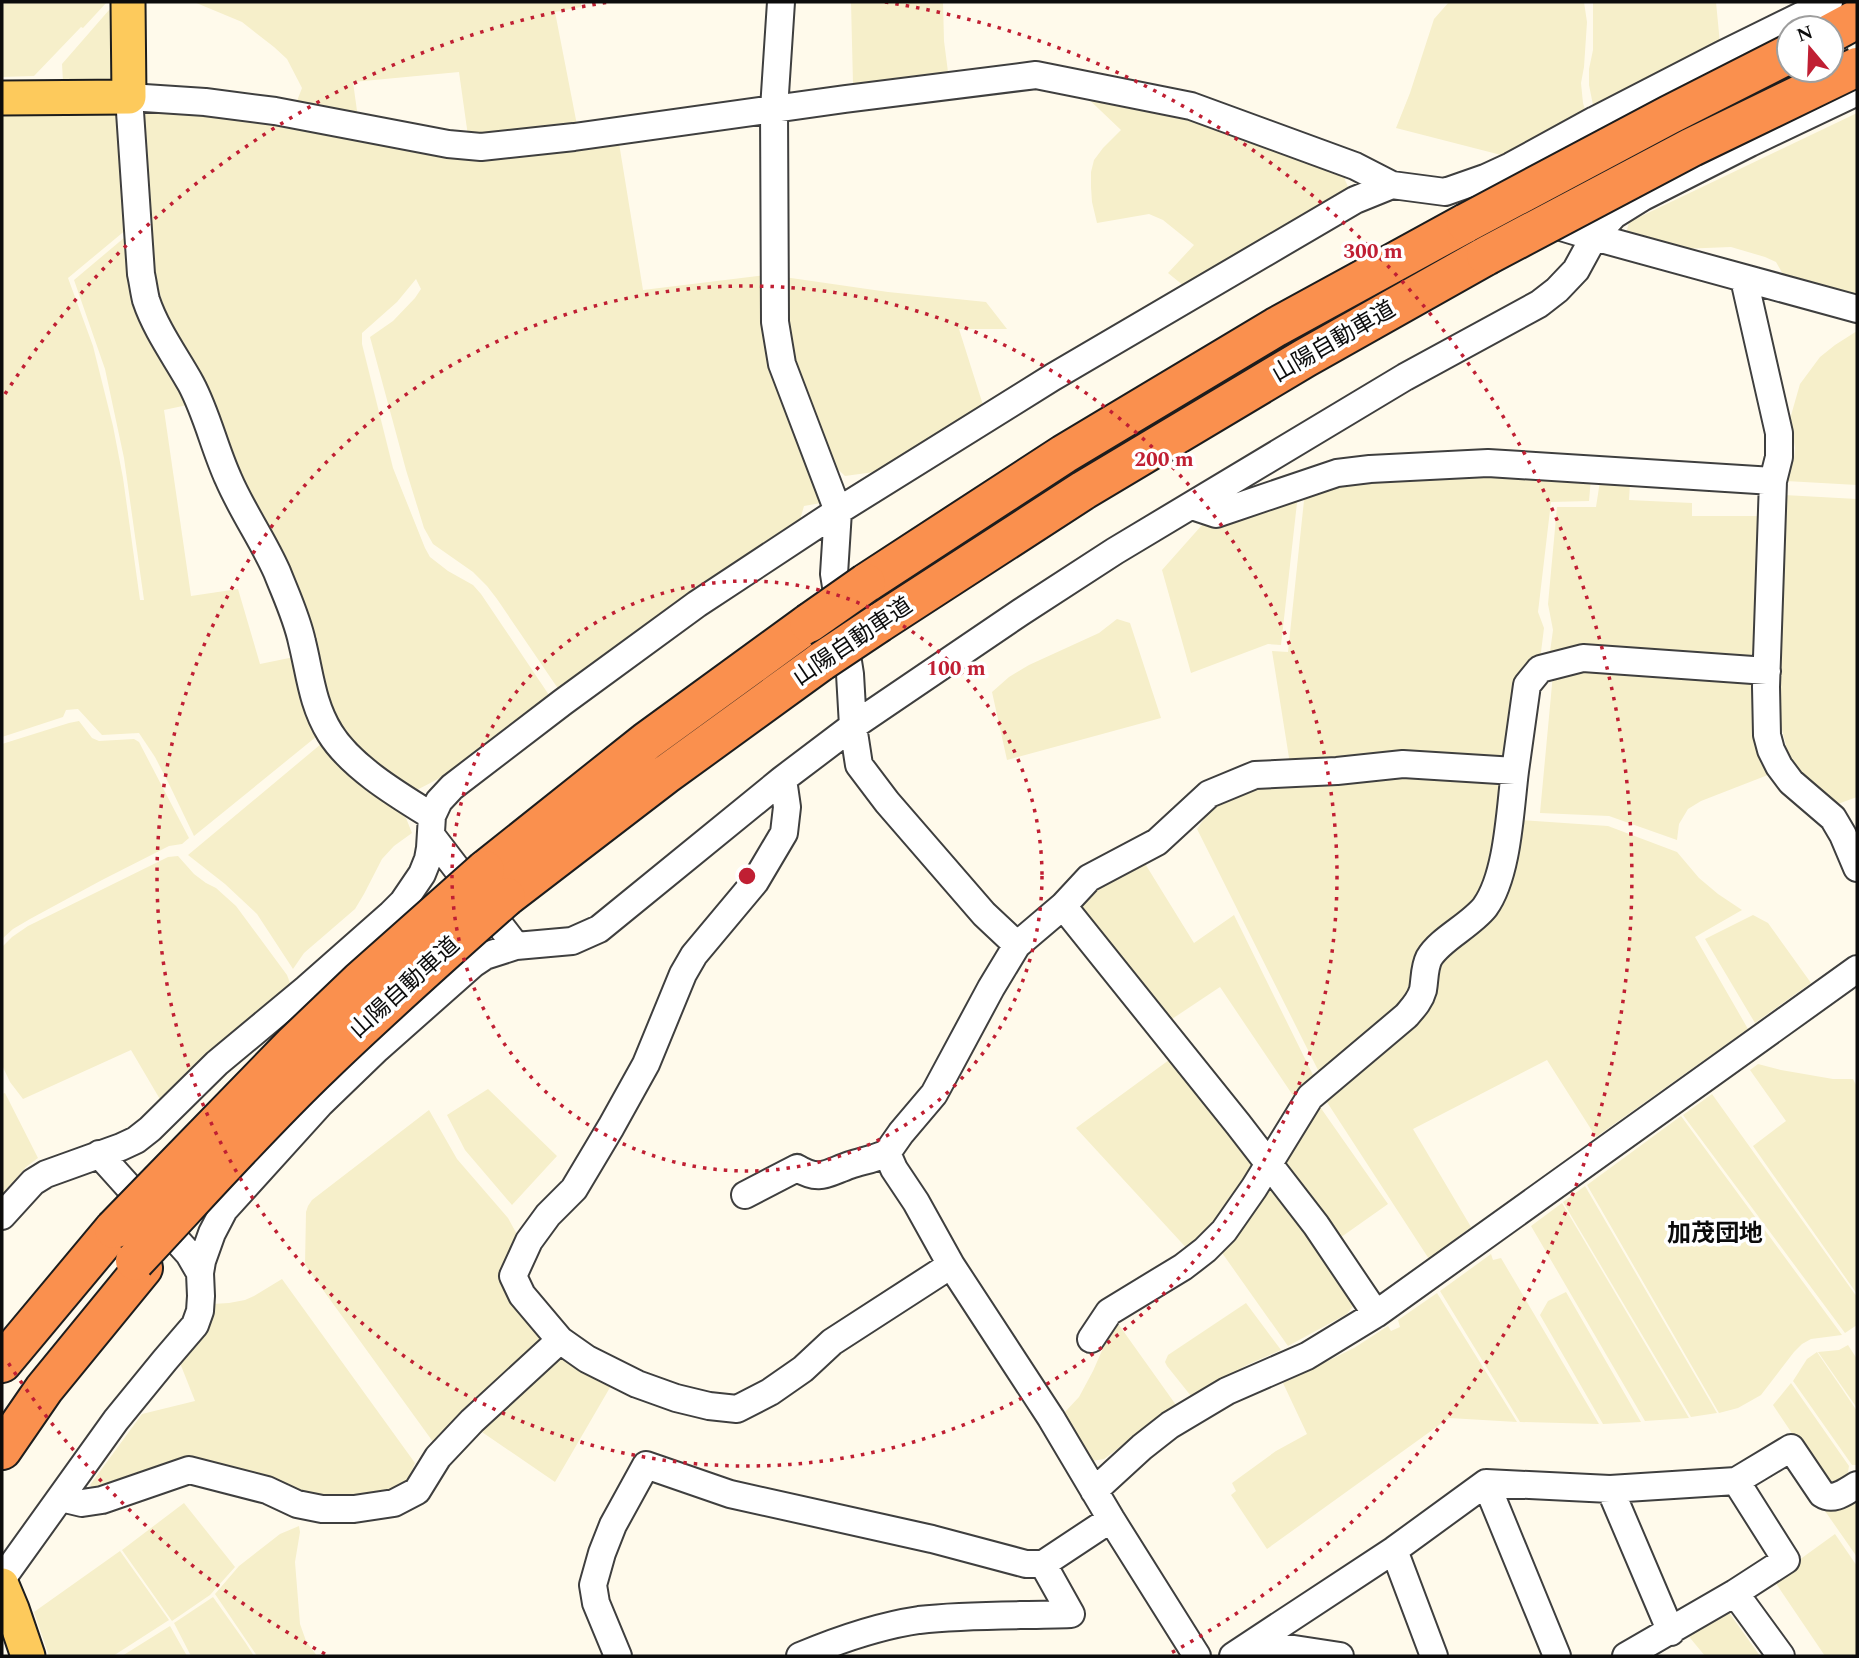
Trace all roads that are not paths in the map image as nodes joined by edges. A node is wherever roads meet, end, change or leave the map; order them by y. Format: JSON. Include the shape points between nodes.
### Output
{"nodes":[{"id":1,"x":128,"y":2,"type":"edge"},
{"id":2,"x":781,"y":2,"type":"edge"},
{"id":3,"x":1829,"y":2,"type":"edge"},
{"id":4,"x":1775,"y":61,"type":"edge"},
{"id":5,"x":1857,"y":67,"type":"edge"},
{"id":6,"x":129,"y":90,"type":"junction"},
{"id":7,"x":1857,"y":92,"type":"edge"},
{"id":8,"x":2,"y":98,"type":"edge"},
{"id":9,"x":775,"y":105,"type":"junction"},
{"id":10,"x":1392,"y":185,"type":"junction"},
{"id":11,"x":1445,"y":192,"type":"junction"},
{"id":12,"x":1594,"y":237,"type":"junction"},
{"id":13,"x":1744,"y":279,"type":"junction"},
{"id":14,"x":1857,"y":309,"type":"edge"},
{"id":15,"x":1773,"y":481,"type":"junction"},
{"id":16,"x":1192,"y":506,"type":"junction"},
{"id":17,"x":838,"y":512,"type":"junction"},
{"id":18,"x":1767,"y":671,"type":"junction"},
{"id":19,"x":853,"y":726,"type":"junction"},
{"id":20,"x":1515,"y":771,"type":"junction"},
{"id":21,"x":783,"y":779,"type":"junction"},
{"id":22,"x":432,"y":825,"type":"junction"},
{"id":23,"x":1857,"y":869,"type":"edge"},
{"id":24,"x":496,"y":883,"type":"junction"},
{"id":25,"x":1063,"y":905,"type":"junction"},
{"id":26,"x":516,"y":946,"type":"junction"},
{"id":27,"x":1017,"y":946,"type":"junction"},
{"id":28,"x":1857,"y":969,"type":"edge"},
{"id":29,"x":887,"y":1153,"type":"junction"},
{"id":30,"x":99,"y":1154,"type":"junction"},
{"id":31,"x":1268,"y":1163,"type":"junction"},
{"id":32,"x":746,"y":1195,"type":"dead end"},
{"id":33,"x":2,"y":1216,"type":"edge"},
{"id":34,"x":114,"y":1229,"type":"junction"},
{"id":35,"x":139,"y":1264,"type":"junction"},
{"id":36,"x":951,"y":1265,"type":"junction"},
{"id":37,"x":200,"y":1272,"type":"junction"},
{"id":38,"x":1376,"y":1314,"type":"junction"},
{"id":39,"x":1091,"y":1339,"type":"dead end"},
{"id":40,"x":560,"y":1340,"type":"junction"},
{"id":41,"x":2,"y":1343,"type":"edge"},
{"id":42,"x":2,"y":1363,"type":"edge"},
{"id":43,"x":2,"y":1421,"type":"edge"},
{"id":44,"x":2,"y":1450,"type":"edge"},
{"id":45,"x":1736,"y":1480,"type":"junction"},
{"id":46,"x":1486,"y":1483,"type":"junction"},
{"id":47,"x":1857,"y":1485,"type":"edge"},
{"id":48,"x":1610,"y":1489,"type":"junction"},
{"id":49,"x":1094,"y":1491,"type":"junction"},
{"id":50,"x":61,"y":1498,"type":"junction"},
{"id":51,"x":1111,"y":1519,"type":"junction"},
{"id":52,"x":1394,"y":1550,"type":"junction"},
{"id":53,"x":1043,"y":1564,"type":"junction"},
{"id":54,"x":2,"y":1579,"type":"edge"},
{"id":55,"x":2,"y":1585,"type":"edge"},
{"id":56,"x":1735,"y":1593,"type":"junction"},
{"id":57,"x":1671,"y":1632,"type":"junction"},
{"id":58,"x":1243,"y":1649,"type":"edge"},
{"id":59,"x":28,"y":1656,"type":"edge"},
{"id":60,"x":618,"y":1656,"type":"edge"},
{"id":61,"x":800,"y":1656,"type":"edge"},
{"id":62,"x":1197,"y":1656,"type":"edge"},
{"id":63,"x":1340,"y":1656,"type":"edge"},
{"id":64,"x":1434,"y":1656,"type":"edge"},
{"id":65,"x":1557,"y":1656,"type":"edge"},
{"id":66,"x":1626,"y":1656,"type":"edge"},
{"id":67,"x":1781,"y":1656,"type":"edge"}],
"edges":[{"from":1,"to":6,"type":"main road"},
{"from":2,"to":9,"type":"street"},
{"from":3,"to":11,"type":"street","via":[[1511,166]]},
{"from":4,"to":24,"type":"highway","name":"山陽自動車道","bridge":true,"via":[[1264,334],[1064,454],[866,583],[647,741]]},
{"from":5,"to":24,"type":"highway","name":"山陽自動車道","bridge":true,"via":[[1692,147],[1486,256],[1084,490],[822,661],[665,775]]},
{"from":6,"to":8,"type":"main road"},
{"from":6,"to":9,"type":"street","via":[[481,147]]},
{"from":6,"to":22,"type":"street","via":[[141,274],[147,301],[192,386],[227,476],[276,571],[302,641],[311,689],[330,732],[343,751]]},
{"from":7,"to":12,"type":"street","via":[[1643,197],[1614,215]]},
{"from":9,"to":10,"type":"street","via":[[1036,75],[1191,106],[1355,166]]},
{"from":9,"to":17,"type":"street","via":[[775,322],[782,365]]},
{"from":10,"to":11,"type":"street"},
{"from":10,"to":17,"type":"street","via":[[1354,200],[1053,376]]},
{"from":11,"to":12,"type":"street"},
{"from":12,"to":13,"type":"street"},
{"from":12,"to":16,"type":"street","via":[[1576,270],[1539,304],[1405,377]]},
{"from":13,"to":14,"type":"street"},
{"from":13,"to":15,"type":"street","via":[[1779,433]]},
{"from":15,"to":16,"type":"street","via":[[1475,463],[1337,473],[1216,514]]},
{"from":15,"to":18,"type":"street"},
{"from":16,"to":19,"type":"street","via":[[1021,611]]},
{"from":17,"to":19,"type":"street","via":[[834,574]]},
{"from":17,"to":22,"type":"street","via":[[697,604],[452,787],[439,801]]},
{"from":18,"to":20,"type":"street","via":[[1583,658],[1541,669],[1527,685]]},
{"from":18,"to":23,"type":"street","via":[[1771,750],[1791,782],[1833,818]]},
{"from":19,"to":21,"type":"street"},
{"from":19,"to":27,"type":"street","via":[[859,765],[975,904]]},
{"from":20,"to":25,"type":"street","via":[[1403,764],[1255,775],[1209,794],[1157,842],[1089,878]]},
{"from":20,"to":31,"type":"street","via":[[1502,865],[1486,906],[1429,958],[1423,991],[1406,1017],[1310,1097]]},
{"from":21,"to":26,"type":"street","via":[[599,929],[572,941]]},
{"from":21,"to":40,"type":"street","via":[[785,832],[755,882],[694,955],[646,1064],[611,1127],[573,1189],[529,1241],[513,1276],[522,1295]]},
{"from":22,"to":26,"type":"street"},
{"from":22,"to":30,"type":"street","via":[[422,874],[391,914],[217,1063],[150,1129],[136,1140]]},
{"from":24,"to":34,"type":"highway","name":"山陽自動車道","bridge":true,"via":[[360,981]]},
{"from":24,"to":35,"type":"highway","name":"山陽自動車道","bridge":true,"via":[[393,997],[246,1141]]},
{"from":25,"to":27,"type":"street"},
{"from":25,"to":31,"type":"street"},
{"from":26,"to":37,"type":"street","via":[[473,964],[320,1104],[224,1210]]},
{"from":27,"to":29,"type":"street","via":[[933,1094]]},
{"from":28,"to":38,"type":"street"},
{"from":29,"to":32,"type":"street","via":[[824,1176],[797,1168]]},
{"from":29,"to":36,"type":"street"},
{"from":30,"to":33,"type":"street","via":[[33,1182]]},
{"from":30,"to":37,"type":"street"},
{"from":31,"to":38,"type":"street"},
{"from":31,"to":39,"type":"street","via":[[1240,1210],[1205,1250],[1110,1312]]},
{"from":34,"to":41,"type":"highway"},
{"from":34,"to":42,"type":"highway","name":"山陽自動車道"},
{"from":35,"to":43,"type":"highway"},
{"from":35,"to":44,"type":"highway"},
{"from":36,"to":40,"type":"street","via":[[832,1342],[770,1392],[737,1409],[698,1404],[637,1384]]},
{"from":36,"to":49,"type":"street"},
{"from":37,"to":50,"type":"street","via":[[200,1311],[195,1325],[116,1420]]},
{"from":38,"to":49,"type":"street","via":[[1307,1356],[1227,1391],[1170,1425]]},
{"from":40,"to":50,"type":"street","via":[[472,1421],[438,1457],[417,1491],[394,1503],[322,1509],[189,1471],[102,1500],[82,1503]]},
{"from":45,"to":47,"type":"street","via":[[1791,1447],[1825,1497]]},
{"from":45,"to":48,"type":"street"},
{"from":45,"to":56,"type":"street","via":[[1786,1560]]},
{"from":46,"to":48,"type":"street"},
{"from":46,"to":52,"type":"street"},
{"from":46,"to":65,"type":"street"},
{"from":48,"to":57,"type":"street"},
{"from":49,"to":51,"type":"street"},
{"from":50,"to":54,"type":"street"},
{"from":51,"to":53,"type":"street"},
{"from":51,"to":62,"type":"street"},
{"from":52,"to":58,"type":"street"},
{"from":52,"to":64,"type":"street"},
{"from":53,"to":60,"type":"street","via":[[1026,1564],[730,1494],[646,1465],[613,1525],[593,1585]]},
{"from":53,"to":61,"type":"street","via":[[1070,1614],[919,1620]]},
{"from":55,"to":59,"type":"main road"},
{"from":56,"to":57,"type":"street"},
{"from":56,"to":67,"type":"street"},
{"from":57,"to":66,"type":"street"},
{"from":58,"to":63,"type":"street"}]}
